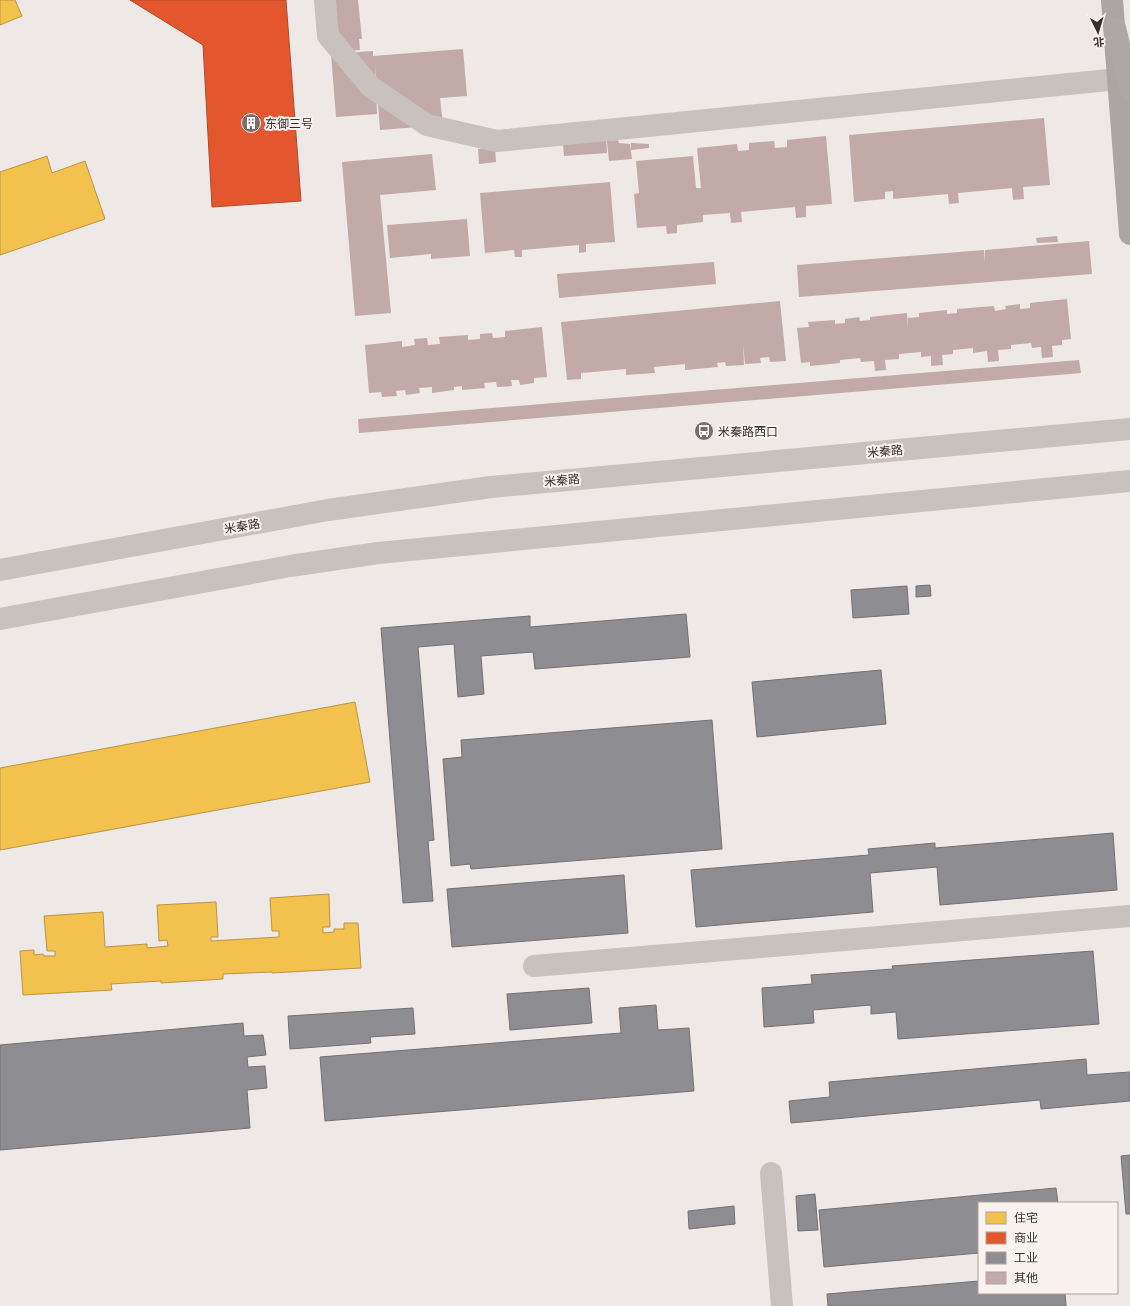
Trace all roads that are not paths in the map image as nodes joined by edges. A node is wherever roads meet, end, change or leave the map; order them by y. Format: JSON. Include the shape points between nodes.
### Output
{"nodes":[{"id":1,"x":325,"y":0,"type":"edge"},
{"id":2,"x":1112,"y":0,"type":"edge"},
{"id":3,"x":1115,"y":28,"type":"joint"},
{"id":4,"x":1124,"y":84,"type":"edge"},
{"id":5,"x":1130,"y":234,"type":"edge"},
{"id":6,"x":1130,"y":429,"type":"edge"},
{"id":7,"x":1130,"y":481,"type":"edge"},
{"id":8,"x":0,"y":570,"type":"edge"},
{"id":9,"x":0,"y":619,"type":"edge"},
{"id":10,"x":1130,"y":916,"type":"edge"},
{"id":11,"x":534,"y":966,"type":"dead end"},
{"id":12,"x":771,"y":1173,"type":"dead end"},
{"id":13,"x":782,"y":1306,"type":"edge"}],
"edges":[{"from":1,"to":4,"type":"street","via":[[328,36],[371,87],[427,125],[497,141]]},
{"from":2,"to":3,"type":"main road"},
{"from":3,"to":4,"type":"highway"},
{"from":4,"to":5,"type":"main road"},
{"from":6,"to":8,"type":"street","name":"米秦路","via":[[491,487],[328,510]]},
{"from":7,"to":9,"type":"street","via":[[378,553],[290,566]]},
{"from":10,"to":11,"type":"street"},
{"from":12,"to":13,"type":"street"}]}
